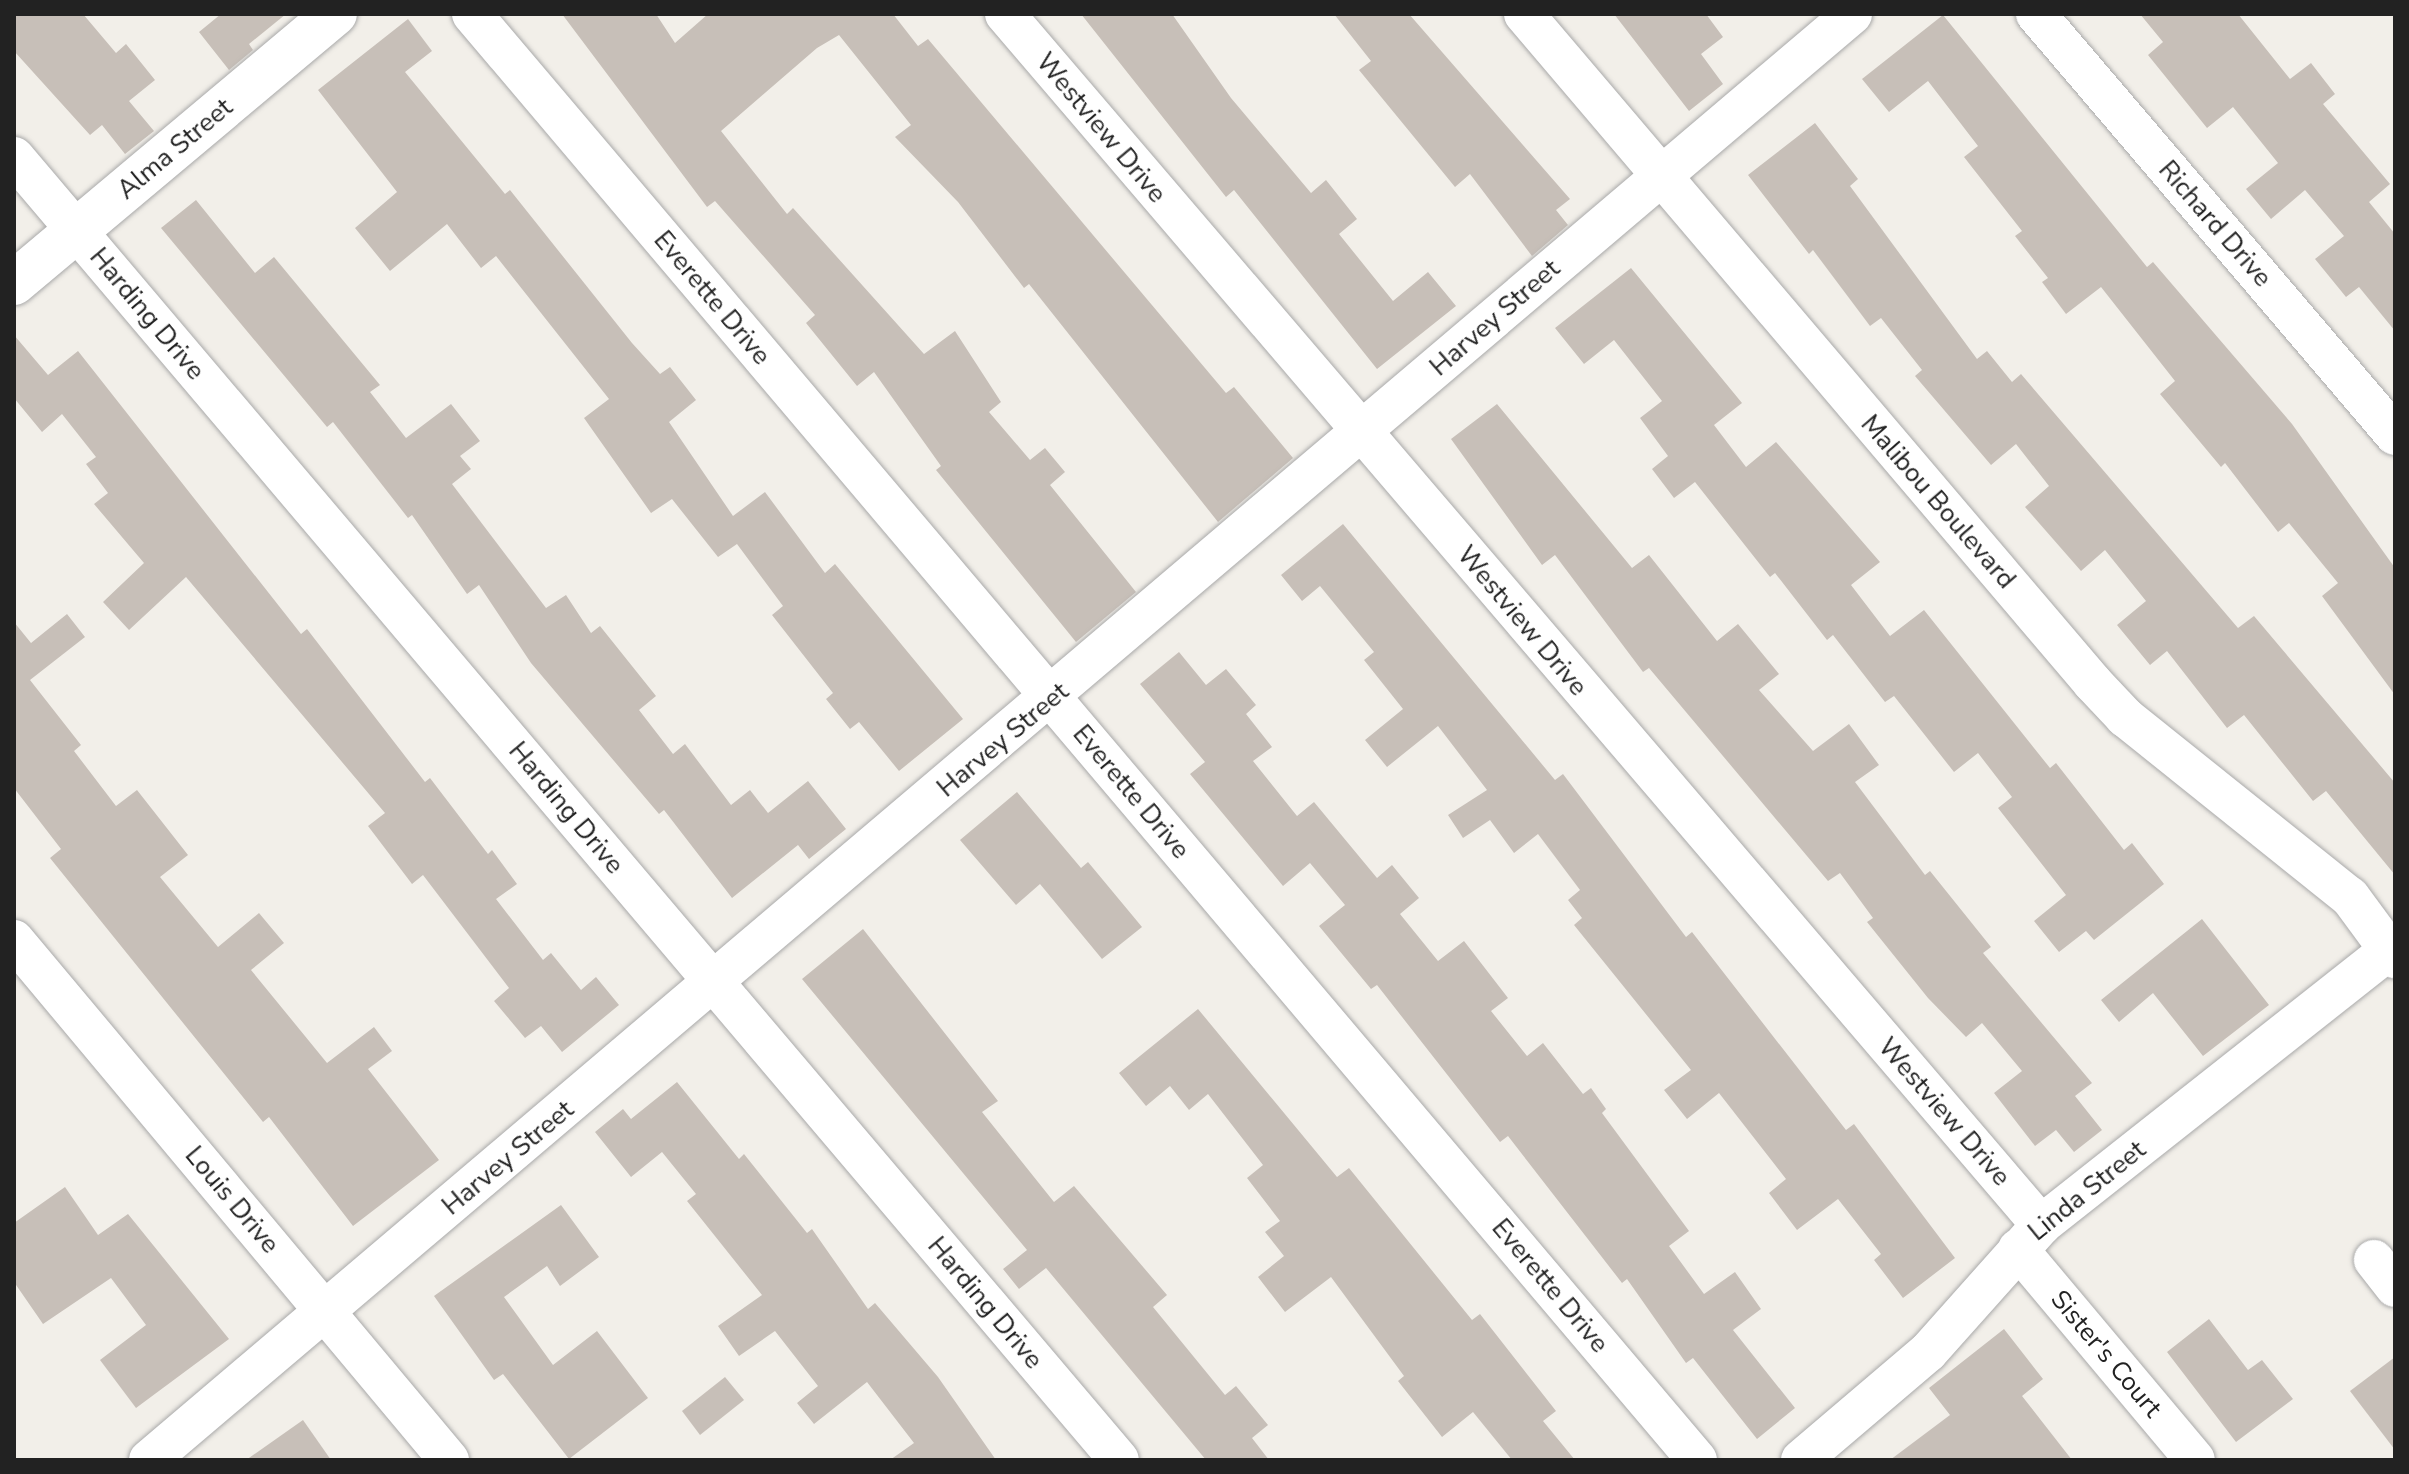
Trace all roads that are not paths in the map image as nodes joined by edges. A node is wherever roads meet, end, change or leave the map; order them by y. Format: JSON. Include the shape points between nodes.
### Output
{"nodes":[{"id":1,"x":335,"y":14,"type":"edge"},
{"id":2,"x":472,"y":14,"type":"edge"},
{"id":3,"x":1005,"y":14,"type":"edge"},
{"id":4,"x":1524,"y":14,"type":"edge"},
{"id":5,"x":1852,"y":14,"type":"edge"},
{"id":6,"x":2036,"y":14,"type":"edge"},
{"id":7,"x":14,"y":157,"type":"edge"},
{"id":8,"x":1661,"y":175,"type":"junction"},
{"id":9,"x":77,"y":231,"type":"junction"},
{"id":10,"x":14,"y":283,"type":"edge"},
{"id":11,"x":1363,"y":431,"type":"junction"},
{"id":12,"x":2395,"y":435,"type":"edge"},
{"id":13,"x":1052,"y":699,"type":"junction"},
{"id":14,"x":14,"y":940,"type":"edge"},
{"id":15,"x":2394,"y":952,"type":"edge"},
{"id":16,"x":715,"y":984,"type":"junction"},
{"id":17,"x":2030,"y":1237,"type":"junction"},
{"id":18,"x":326,"y":1312,"type":"junction"},
{"id":19,"x":149,"y":1460,"type":"edge"},
{"id":20,"x":449,"y":1460,"type":"edge"},
{"id":21,"x":1119,"y":1460,"type":"edge"},
{"id":22,"x":1697,"y":1460,"type":"edge"},
{"id":23,"x":1801,"y":1460,"type":"edge"},
{"id":24,"x":2195,"y":1460,"type":"edge"}],
"edges":[{"from":1,"to":9,"type":"street","name":"Alma Street"},
{"from":2,"to":13,"type":"street","name":"Everette Drive"},
{"from":3,"to":11,"type":"street","name":"Westview Drive"},
{"from":4,"to":8,"type":"street","name":"Malibou Boulevard"},
{"from":5,"to":8,"type":"street","name":"Harvey Street"},
{"from":6,"to":12,"type":"street","name":"Richard Drive"},
{"from":7,"to":9,"type":"street","name":"Harding Drive"},
{"from":8,"to":11,"type":"street","name":"Harvey Street"},
{"from":8,"to":15,"type":"street","name":"Malibou Boulevard","via":[[2125,717],[2350,897]]},
{"from":9,"to":10,"type":"street","name":"Alma Street"},
{"from":9,"to":16,"type":"street","name":"Harding Drive"},
{"from":11,"to":13,"type":"street","name":"Harvey Street"},
{"from":11,"to":17,"type":"street","name":"Westview Drive"},
{"from":13,"to":16,"type":"street","name":"Harvey Street"},
{"from":13,"to":22,"type":"street","name":"Everette Drive"},
{"from":14,"to":18,"type":"street","name":"Louis Drive"},
{"from":15,"to":17,"type":"street","name":"Linda Street"},
{"from":16,"to":18,"type":"street","name":"Harvey Street"},
{"from":16,"to":21,"type":"street","name":"Harding Drive"},
{"from":17,"to":23,"type":"street","name":"Linda Street","via":[[1920,1360]]},
{"from":17,"to":24,"type":"street","name":"Sister's Court"},
{"from":18,"to":19,"type":"street","name":"Harvey Street"},
{"from":18,"to":20,"type":"street","name":"Louis Drive"}]}
